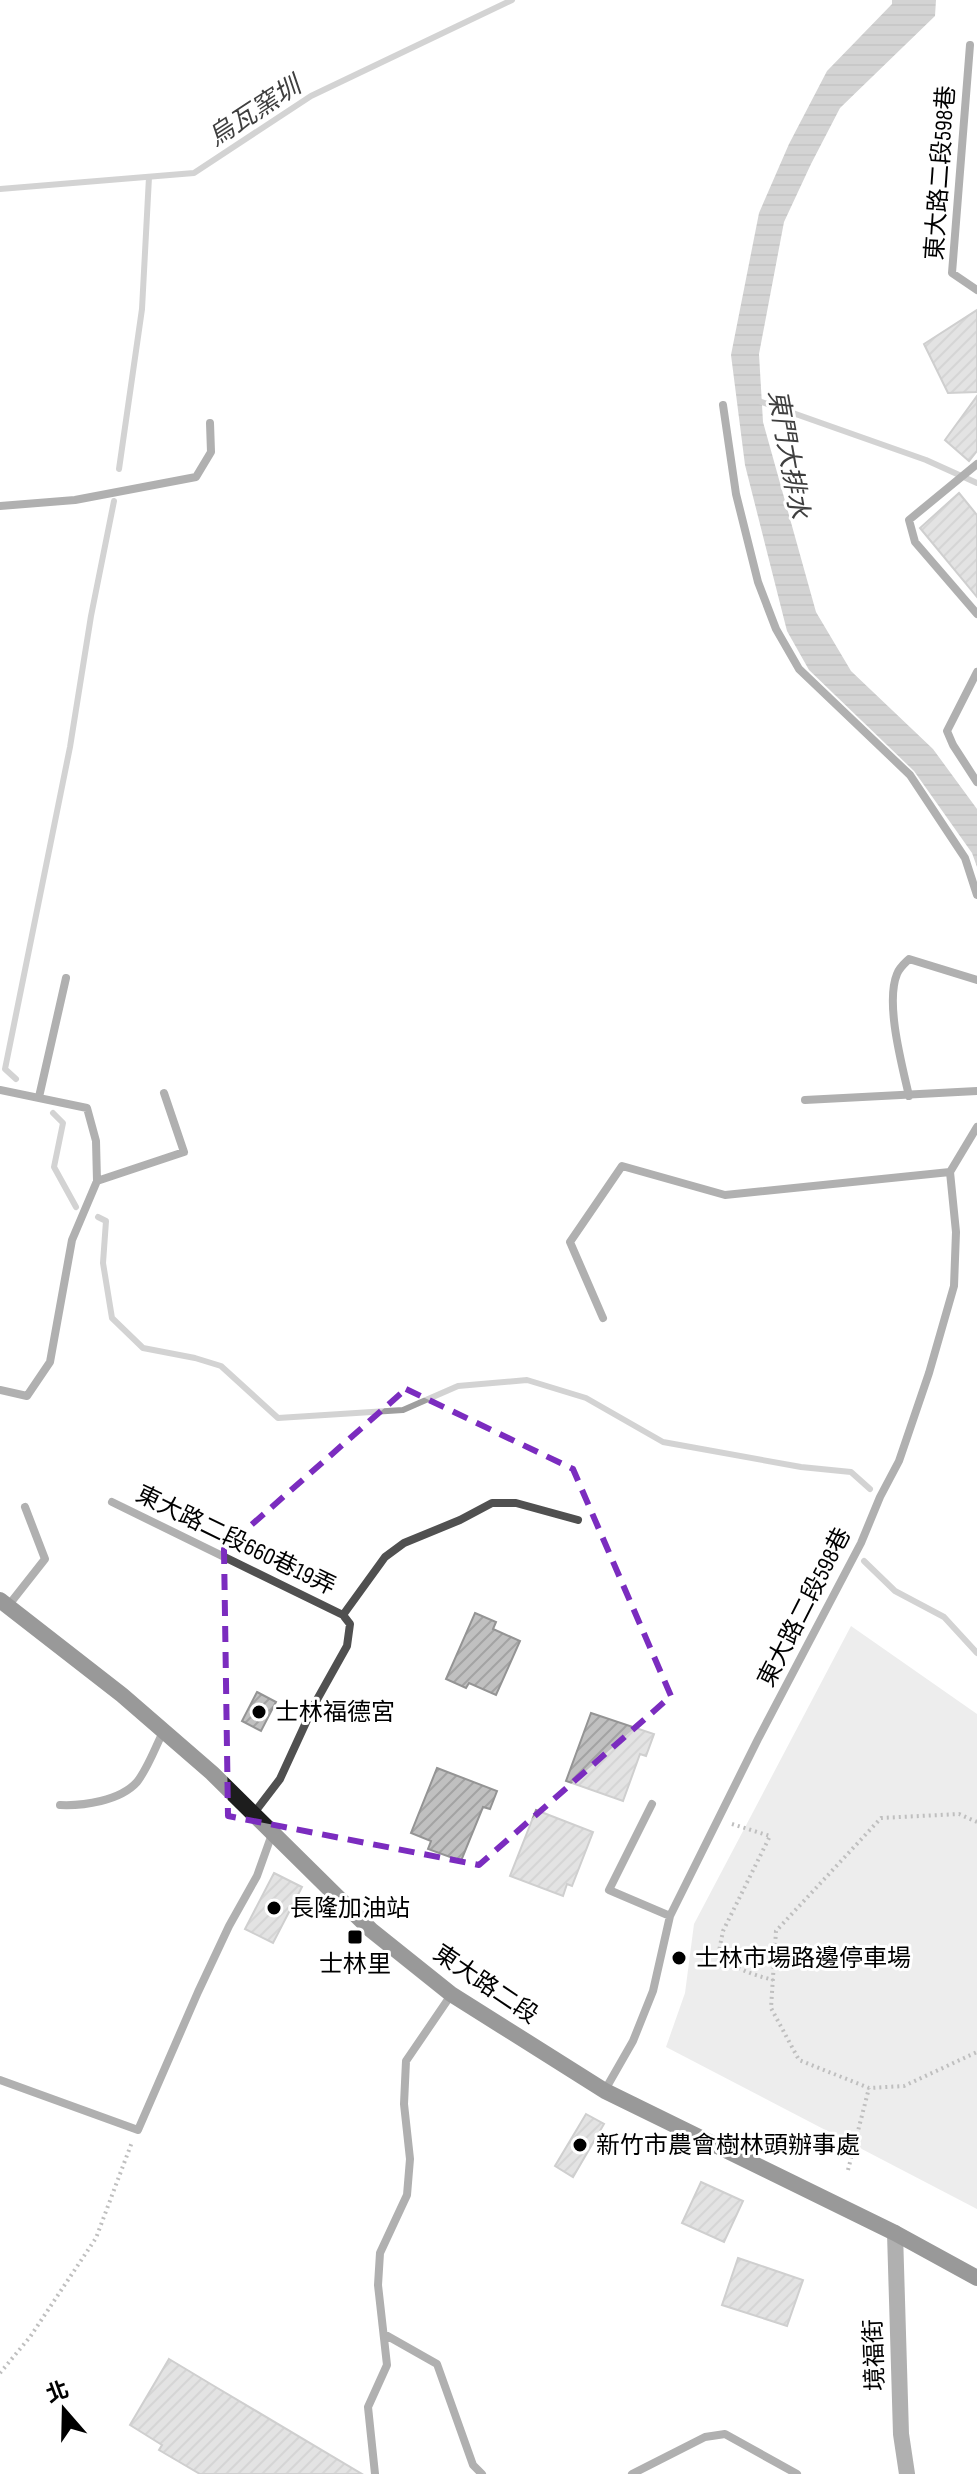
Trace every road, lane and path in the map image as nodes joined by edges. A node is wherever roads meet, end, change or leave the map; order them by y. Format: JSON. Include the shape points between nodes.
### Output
{"nodes":[{"id":1,"x":970,"y":45,"type":"dead end"},
{"id":2,"x":977,"y":290,"type":"edge"},
{"id":3,"x":723,"y":405,"type":"dead end"},
{"id":4,"x":210,"y":423,"type":"dead end"},
{"id":5,"x":975,"y":466,"type":"edge"},
{"id":6,"x":0,"y":506,"type":"edge"},
{"id":7,"x":977,"y":614,"type":"edge"},
{"id":8,"x":977,"y":672,"type":"edge"},
{"id":9,"x":977,"y":782,"type":"edge"},
{"id":10,"x":977,"y":895,"type":"edge"},
{"id":11,"x":66,"y":978,"type":"dead end"},
{"id":12,"x":977,"y":980,"type":"edge"},
{"id":13,"x":0,"y":1090,"type":"edge"},
{"id":14,"x":977,"y":1091,"type":"edge"},
{"id":15,"x":164,"y":1093,"type":"dead end"},
{"id":16,"x":909,"y":1096,"type":"junction"},
{"id":17,"x":39,"y":1097,"type":"junction"},
{"id":18,"x":805,"y":1100,"type":"dead end"},
{"id":19,"x":977,"y":1127,"type":"edge"},
{"id":20,"x":950,"y":1172,"type":"junction"},
{"id":21,"x":97,"y":1181,"type":"junction"},
{"id":22,"x":603,"y":1318,"type":"dead end"},
{"id":23,"x":0,"y":1390,"type":"edge"},
{"id":24,"x":112,"y":1502,"type":"dead end"},
{"id":25,"x":25,"y":1507,"type":"dead end"},
{"id":26,"x":578,"y":1520,"type":"dead end"},
{"id":27,"x":4,"y":1603,"type":"edge"},
{"id":28,"x":343,"y":1615,"type":"junction"},
{"id":29,"x":164,"y":1731,"type":"junction"},
{"id":30,"x":652,"y":1804,"type":"dead end"},
{"id":31,"x":60,"y":1805,"type":"dead end"},
{"id":32,"x":253,"y":1814,"type":"junction"},
{"id":33,"x":718,"y":1819,"type":"junction"},
{"id":34,"x":977,"y":1822,"type":"edge"},
{"id":35,"x":273,"y":1833,"type":"junction"},
{"id":36,"x":670,"y":1916,"type":"junction"},
{"id":37,"x":773,"y":1980,"type":"junction"},
{"id":38,"x":451,"y":1994,"type":"junction"},
{"id":39,"x":977,"y":2052,"type":"edge"},
{"id":40,"x":0,"y":2080,"type":"edge"},
{"id":41,"x":869,"y":2088,"type":"junction"},
{"id":42,"x":605,"y":2091,"type":"junction"},
{"id":43,"x":134,"y":2136,"type":"dead end"},
{"id":44,"x":848,"y":2170,"type":"dead end"},
{"id":45,"x":895,"y":2233,"type":"junction"},
{"id":46,"x":977,"y":2278,"type":"edge"},
{"id":47,"x":384,"y":2334,"type":"junction"},
{"id":48,"x":0,"y":2373,"type":"edge"},
{"id":49,"x":375,"y":2474,"type":"edge"},
{"id":50,"x":482,"y":2474,"type":"edge"},
{"id":51,"x":632,"y":2474,"type":"edge"},
{"id":52,"x":797,"y":2474,"type":"edge"},
{"id":53,"x":907,"y":2474,"type":"edge"}],
"edges":[{"from":1,"to":2,"type":"lane","name":"東大路二段598巷","via":[[952,273]]},
{"from":3,"to":10,"type":"lane","via":[[736,494],[776,629],[799,669],[910,775],[965,858]]},
{"from":4,"to":6,"type":"lane","via":[[211,452],[196,477],[75,500]]},
{"from":5,"to":7,"type":"lane","via":[[909,520],[915,542]]},
{"from":8,"to":9,"type":"lane","via":[[947,731]]},
{"from":11,"to":17,"type":"lane"},
{"from":12,"to":16,"type":"lane","via":[[909,959],[897,971],[893,994],[898,1048]]},
{"from":13,"to":17,"type":"lane"},
{"from":14,"to":16,"type":"lane"},
{"from":15,"to":21,"type":"lane","via":[[184,1152]]},
{"from":16,"to":18,"type":"lane"},
{"from":17,"to":21,"type":"lane","via":[[87,1108],[96,1141]]},
{"from":19,"to":20,"type":"lane"},
{"from":20,"to":22,"type":"lane","via":[[725,1195],[622,1166],[570,1242]]},
{"from":20,"to":33,"type":"lane","name":"東大路二段598巷","via":[[954,1286],[899,1461]]},
{"from":21,"to":23,"type":"lane","via":[[72,1240],[50,1362],[27,1396]]},
{"from":24,"to":28,"type":"lane","name":"東大路二段660巷19弄"},
{"from":25,"to":27,"type":"lane","via":[[45,1559]]},
{"from":26,"to":28,"type":"lane","via":[[516,1503],[492,1503],[385,1557]]},
{"from":27,"to":29,"type":"main road","name":"東大路二段"},
{"from":28,"to":32,"type":"lane","via":[[350,1624],[347,1646],[280,1779]]},
{"from":29,"to":31,"type":"lane","via":[[136,1783],[92,1803]]},
{"from":29,"to":32,"type":"main road","name":"東大路二段"},
{"from":30,"to":36,"type":"lane","via":[[609,1890]]},
{"from":32,"to":35,"type":"main road","name":"東大路二段"},
{"from":33,"to":36,"type":"lane","name":"東大路二段598巷"},
{"from":33,"to":37,"type":"path","via":[[770,1836],[723,1931],[719,1951],[728,1963]]},
{"from":34,"to":37,"type":"path","via":[[959,1814],[881,1818],[776,1931]]},
{"from":35,"to":38,"type":"main road","name":"東大路二段","via":[[371,1930]]},
{"from":35,"to":40,"type":"lane","via":[[138,2130]]},
{"from":36,"to":42,"type":"lane","name":"東大路二段598巷","via":[[653,1991]]},
{"from":37,"to":41,"type":"path","via":[[771,2008],[799,2060]]},
{"from":38,"to":42,"type":"main road","name":"東大路二段"},
{"from":38,"to":47,"type":"lane","via":[[406,2061],[410,2159],[407,2195],[380,2253]]},
{"from":39,"to":41,"type":"path","via":[[904,2086]]},
{"from":41,"to":44,"type":"path"},
{"from":42,"to":45,"type":"main road","name":"東大路二段"},
{"from":43,"to":48,"type":"path","via":[[96,2238]]},
{"from":45,"to":46,"type":"main road","name":"東大路二段"},
{"from":45,"to":53,"type":"street","name":"境福街","via":[[901,2434]]},
{"from":47,"to":49,"type":"lane","via":[[387,2365],[368,2407]]},
{"from":47,"to":50,"type":"lane","via":[[437,2364],[473,2465]]},
{"from":51,"to":52,"type":"lane","via":[[705,2437],[725,2434]]}]}
